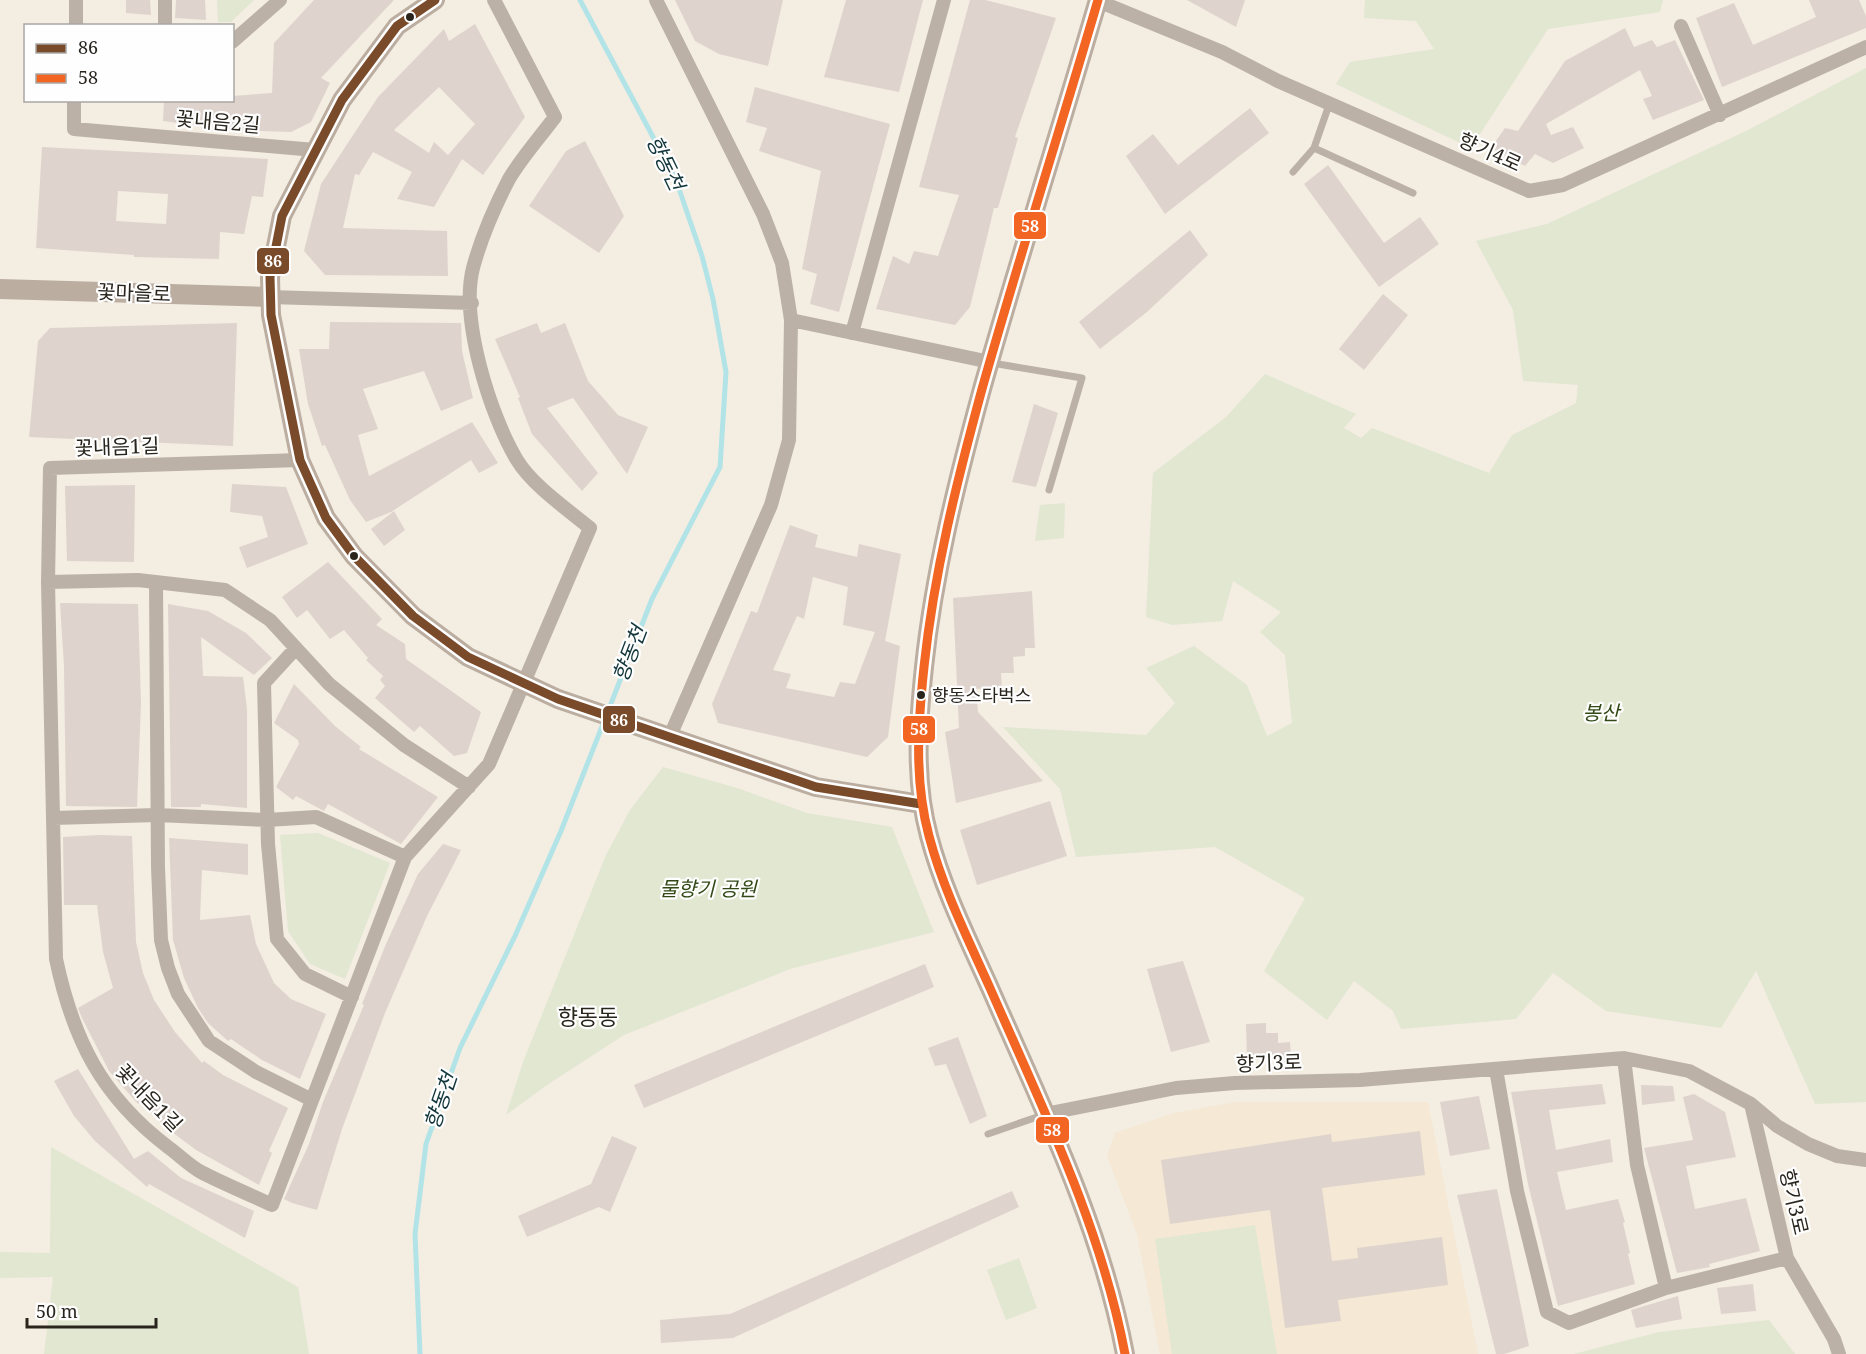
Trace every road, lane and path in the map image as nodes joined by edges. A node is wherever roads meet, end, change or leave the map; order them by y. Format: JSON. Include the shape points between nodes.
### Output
{"nodes":[{"id":1,"x":76,"y":0,"type":"edge"},
{"id":2,"x":165,"y":0,"type":"edge"},
{"id":3,"x":280,"y":0,"type":"edge"},
{"id":4,"x":435,"y":0,"type":"edge"},
{"id":5,"x":494,"y":0,"type":"edge"},
{"id":6,"x":656,"y":0,"type":"edge"},
{"id":7,"x":944,"y":0,"type":"edge"},
{"id":8,"x":1097,"y":0,"type":"edge"},
{"id":9,"x":76,"y":24,"type":"edge"},
{"id":10,"x":165,"y":24,"type":"edge"},
{"id":11,"x":1681,"y":26,"type":"dead end"},
{"id":12,"x":234,"y":42,"type":"edge"},
{"id":13,"x":1866,"y":47,"type":"edge"},
{"id":14,"x":74,"y":102,"type":"edge"},
{"id":15,"x":1330,"y":102,"type":"junction"},
{"id":16,"x":1720,"y":115,"type":"junction"},
{"id":17,"x":1314,"y":148,"type":"junction"},
{"id":18,"x":315,"y":150,"type":"junction"},
{"id":19,"x":1293,"y":172,"type":"dead end"},
{"id":20,"x":1413,"y":193,"type":"dead end"},
{"id":21,"x":0,"y":289,"type":"edge"},
{"id":22,"x":269,"y":297,"type":"junction"},
{"id":23,"x":472,"y":303,"type":"junction"},
{"id":24,"x":791,"y":320,"type":"junction"},
{"id":25,"x":852,"y":333,"type":"junction"},
{"id":26,"x":990,"y":362,"type":"junction"},
{"id":27,"x":300,"y":460,"type":"junction"},
{"id":28,"x":1049,"y":490,"type":"dead end"},
{"id":29,"x":48,"y":582,"type":"junction"},
{"id":30,"x":156,"y":582,"type":"junction"},
{"id":31,"x":296,"y":648,"type":"junction"},
{"id":32,"x":524,"y":682,"type":"junction"},
{"id":33,"x":670,"y":736,"type":"junction"},
{"id":34,"x":469,"y":787,"type":"junction"},
{"id":35,"x":921,"y":804,"type":"junction"},
{"id":36,"x":158,"y":815,"type":"junction"},
{"id":37,"x":53,"y":818,"type":"junction"},
{"id":38,"x":267,"y":820,"type":"junction"},
{"id":39,"x":405,"y":857,"type":"junction"},
{"id":40,"x":352,"y":997,"type":"junction"},
{"id":41,"x":1624,"y":1058,"type":"junction"},
{"id":42,"x":1496,"y":1069,"type":"junction"},
{"id":43,"x":312,"y":1100,"type":"junction"},
{"id":44,"x":1751,"y":1104,"type":"junction"},
{"id":45,"x":1045,"y":1114,"type":"junction"},
{"id":46,"x":988,"y":1134,"type":"dead end"},
{"id":47,"x":1866,"y":1160,"type":"edge"},
{"id":48,"x":1787,"y":1258,"type":"junction"},
{"id":49,"x":1666,"y":1288,"type":"junction"},
{"id":50,"x":1125,"y":1354,"type":"edge"},
{"id":51,"x":1839,"y":1354,"type":"edge"}],
"edges":[{"from":1,"to":9,"type":"street"},
{"from":2,"to":10,"type":"street"},
{"from":3,"to":12,"type":"street"},
{"from":4,"to":18,"type":"street","via":[[397,26],[342,100]]},
{"from":5,"to":23,"type":"street","via":[[555,117],[510,178],[485,234],[473,270]]},
{"from":6,"to":24,"type":"street","via":[[762,214],[782,263]]},
{"from":7,"to":25,"type":"street"},
{"from":8,"to":15,"type":"street","name":"향기4로"},
{"from":8,"to":26,"type":"street"},
{"from":11,"to":16,"type":"street"},
{"from":13,"to":16,"type":"street","name":"향기4로"},
{"from":14,"to":18,"type":"street","name":"꽃내음2길","via":[[74,129]]},
{"from":15,"to":16,"type":"street","name":"향기4로","via":[[1529,191],[1563,185]]},
{"from":15,"to":17,"type":"lane"},
{"from":17,"to":19,"type":"lane"},
{"from":17,"to":20,"type":"lane"},
{"from":18,"to":22,"type":"street","via":[[282,216]]},
{"from":21,"to":22,"type":"street","name":"꽃마을로"},
{"from":22,"to":23,"type":"street","name":"꽃마을로"},
{"from":22,"to":27,"type":"street"},
{"from":23,"to":32,"type":"street","name":"꽃내음1길","via":[[474,335],[486,391],[517,461],[590,528]]},
{"from":24,"to":25,"type":"street"},
{"from":24,"to":33,"type":"street","via":[[789,440],[771,505]]},
{"from":25,"to":26,"type":"street"},
{"from":26,"to":28,"type":"lane","via":[[1082,378]]},
{"from":26,"to":35,"type":"street","via":[[955,486],[930,609],[918,717]]},
{"from":27,"to":29,"type":"street","name":"꽃내음1길","via":[[50,468]]},
{"from":27,"to":32,"type":"street","via":[[326,518],[354,556],[413,616],[468,657]]},
{"from":29,"to":30,"type":"street"},
{"from":29,"to":37,"type":"street","name":"꽃내음1길"},
{"from":30,"to":31,"type":"street","via":[[225,590],[270,620]]},
{"from":30,"to":36,"type":"street"},
{"from":31,"to":34,"type":"street","via":[[329,684],[404,745]]},
{"from":31,"to":38,"type":"street","via":[[264,683]]},
{"from":32,"to":33,"type":"street","via":[[558,699]]},
{"from":32,"to":34,"type":"street","name":"꽃내음1길","via":[[489,764]]},
{"from":33,"to":35,"type":"street","via":[[816,787]]},
{"from":34,"to":39,"type":"street","name":"꽃내음1길"},
{"from":35,"to":45,"type":"street","via":[[929,839],[953,904]]},
{"from":36,"to":37,"type":"street"},
{"from":36,"to":38,"type":"street"},
{"from":36,"to":43,"type":"street","via":[[161,940],[178,994],[209,1041],[256,1072]]},
{"from":37,"to":43,"type":"street","name":"꽃내음1길","via":[[56,959],[66,1004],[82,1046],[108,1089],[150,1133],[199,1171],[272,1205]]},
{"from":38,"to":39,"type":"street","via":[[316,817]]},
{"from":38,"to":40,"type":"street","via":[[277,939],[305,974]]},
{"from":39,"to":40,"type":"street","name":"꽃내음1길"},
{"from":40,"to":43,"type":"street","name":"꽃내음1길"},
{"from":41,"to":42,"type":"street","name":"향기3로"},
{"from":41,"to":44,"type":"street","name":"향기3로","via":[[1689,1071]]},
{"from":41,"to":49,"type":"street","via":[[1637,1165]]},
{"from":42,"to":45,"type":"street","name":"향기3로","via":[[1176,1088]]},
{"from":42,"to":49,"type":"street","name":"향기3로","via":[[1517,1191],[1547,1312],[1569,1323]]},
{"from":44,"to":47,"type":"street","name":"향기3로","via":[[1777,1126],[1808,1144],[1837,1156]]},
{"from":44,"to":48,"type":"street","name":"향기3로"},
{"from":45,"to":46,"type":"lane"},
{"from":45,"to":50,"type":"street","via":[[1091,1227],[1117,1308]]},
{"from":48,"to":49,"type":"street","name":"향기3로"},
{"from":48,"to":51,"type":"street"}]}
